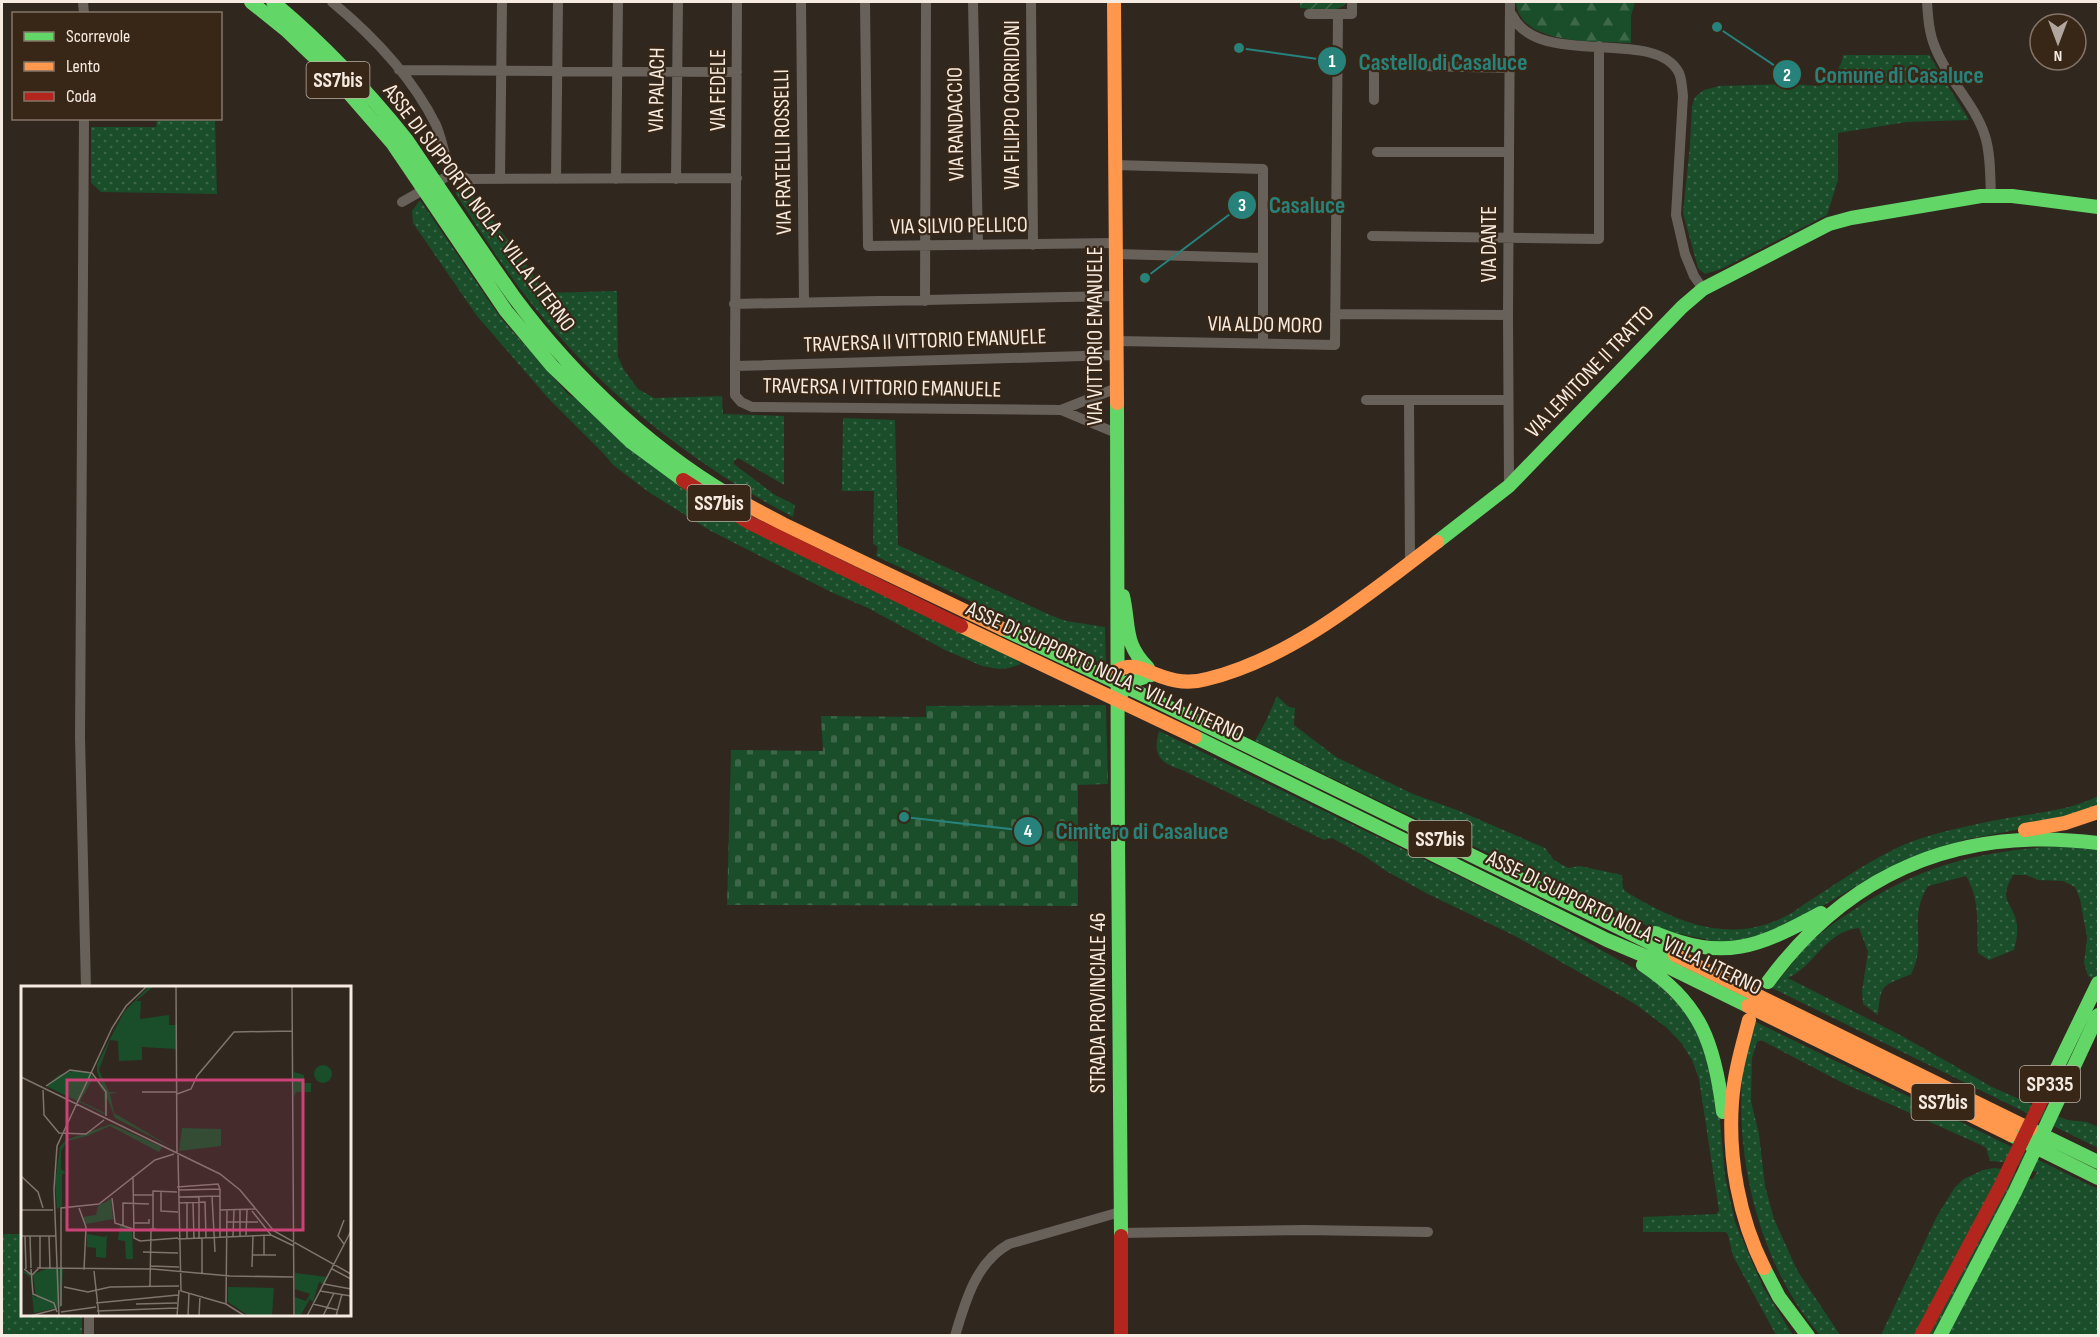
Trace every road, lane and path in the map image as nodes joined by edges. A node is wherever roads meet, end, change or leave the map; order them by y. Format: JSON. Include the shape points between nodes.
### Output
{"nodes":[{"id":1,"x":250,"y":2,"type":"edge"},
{"id":2,"x":273,"y":2,"type":"edge"},
{"id":3,"x":332,"y":2,"type":"edge"},
{"id":4,"x":502,"y":2,"type":"edge"},
{"id":5,"x":558,"y":2,"type":"edge"},
{"id":6,"x":618,"y":2,"type":"edge"},
{"id":7,"x":678,"y":2,"type":"edge"},
{"id":8,"x":737,"y":2,"type":"edge"},
{"id":9,"x":801,"y":2,"type":"edge"},
{"id":10,"x":865,"y":2,"type":"edge"},
{"id":11,"x":926,"y":2,"type":"edge"},
{"id":12,"x":974,"y":2,"type":"edge"},
{"id":13,"x":1031,"y":2,"type":"edge"},
{"id":14,"x":1114,"y":2,"type":"edge"},
{"id":15,"x":1352,"y":2,"type":"edge"},
{"id":16,"x":1510,"y":2,"type":"edge"},
{"id":17,"x":1927,"y":2,"type":"edge"},
{"id":18,"x":1511,"y":13,"type":"junction"},
{"id":19,"x":1309,"y":14,"type":"dead end"},
{"id":20,"x":1338,"y":14,"type":"junction"},
{"id":21,"x":1599,"y":46,"type":"junction"},
{"id":22,"x":1511,"y":68,"type":"junction"},
{"id":23,"x":399,"y":70,"type":"junction"},
{"id":24,"x":501,"y":71,"type":"junction"},
{"id":25,"x":558,"y":71,"type":"junction"},
{"id":26,"x":617,"y":71,"type":"junction"},
{"id":27,"x":676,"y":72,"type":"junction"},
{"id":28,"x":737,"y":72,"type":"junction"},
{"id":29,"x":1374,"y":100,"type":"dead end"},
{"id":30,"x":84,"y":120,"type":"edge"},
{"id":31,"x":1377,"y":152,"type":"dead end"},
{"id":32,"x":1509,"y":152,"type":"junction"},
{"id":33,"x":1114,"y":165,"type":"junction"},
{"id":34,"x":416,"y":168,"type":"junction"},
{"id":35,"x":453,"y":173,"type":"junction"},
{"id":36,"x":676,"y":178,"type":"junction"},
{"id":37,"x":737,"y":178,"type":"junction"},
{"id":38,"x":500,"y":179,"type":"junction"},
{"id":39,"x":556,"y":179,"type":"junction"},
{"id":40,"x":616,"y":179,"type":"junction"},
{"id":41,"x":1991,"y":196,"type":"junction"},
{"id":42,"x":402,"y":202,"type":"dead end"},
{"id":43,"x":2098,"y":207,"type":"edge"},
{"id":44,"x":1372,"y":237,"type":"dead end"},
{"id":45,"x":1508,"y":238,"type":"junction"},
{"id":46,"x":978,"y":245,"type":"junction"},
{"id":47,"x":1033,"y":245,"type":"junction"},
{"id":48,"x":924,"y":246,"type":"junction"},
{"id":49,"x":1115,"y":249,"type":"junction"},
{"id":50,"x":1262,"y":258,"type":"junction"},
{"id":51,"x":1702,"y":289,"type":"junction"},
{"id":52,"x":1116,"y":296,"type":"junction"},
{"id":53,"x":925,"y":302,"type":"junction"},
{"id":54,"x":804,"y":303,"type":"junction"},
{"id":55,"x":734,"y":304,"type":"junction"},
{"id":56,"x":1335,"y":314,"type":"junction"},
{"id":57,"x":1508,"y":315,"type":"junction"},
{"id":58,"x":1263,"y":344,"type":"junction"},
{"id":59,"x":1117,"y":348,"type":"junction"},
{"id":60,"x":735,"y":366,"type":"junction"},
{"id":61,"x":1117,"y":388,"type":"junction"},
{"id":62,"x":1366,"y":400,"type":"dead end"},
{"id":63,"x":1409,"y":400,"type":"junction"},
{"id":64,"x":1508,"y":400,"type":"junction"},
{"id":65,"x":1061,"y":410,"type":"junction"},
{"id":66,"x":1116,"y":433,"type":"junction"},
{"id":67,"x":1509,"y":486,"type":"junction"},
{"id":68,"x":1410,"y":562,"type":"junction"},
{"id":69,"x":1116,"y":584,"type":"junction"},
{"id":70,"x":1116,"y":671,"type":"junction"},
{"id":71,"x":1154,"y":674,"type":"junction"},
{"id":72,"x":1116,"y":712,"type":"junction"},
{"id":73,"x":2098,"y":812,"type":"edge"},
{"id":74,"x":1989,"y":842,"type":"junction"},
{"id":75,"x":2098,"y":843,"type":"edge"},
{"id":76,"x":1850,"y":898,"type":"junction"},
{"id":77,"x":1592,"y":913,"type":"junction"},
{"id":78,"x":1607,"y":940,"type":"junction"},
{"id":79,"x":1768,"y":982,"type":"dead end"},
{"id":80,"x":2098,"y":983,"type":"edge"},
{"id":81,"x":86,"y":986,"type":"edge"},
{"id":82,"x":2098,"y":1015,"type":"edge"},
{"id":83,"x":1749,"y":1020,"type":"dead end"},
{"id":84,"x":2098,"y":1162,"type":"edge"},
{"id":85,"x":1734,"y":1168,"type":"junction"},
{"id":86,"x":2098,"y":1178,"type":"edge"},
{"id":87,"x":1120,"y":1212,"type":"junction"},
{"id":88,"x":1428,"y":1232,"type":"dead end"},
{"id":89,"x":1120,"y":1233,"type":"junction"},
{"id":90,"x":1780,"y":1297,"type":"junction"},
{"id":91,"x":89,"y":1316,"type":"edge"},
{"id":92,"x":89,"y":1335,"type":"edge"},
{"id":93,"x":956,"y":1335,"type":"edge"},
{"id":94,"x":1121,"y":1335,"type":"edge"},
{"id":95,"x":1798,"y":1335,"type":"edge"},
{"id":96,"x":1808,"y":1335,"type":"edge"},
{"id":97,"x":1922,"y":1335,"type":"edge"},
{"id":98,"x":1941,"y":1335,"type":"edge"}],
"edges":[{"from":1,"to":34,"type":"main road","name":"ASSE DI SUPPORTO NOLA - VILLA LITERNO","number":"SS7bis","via":[[286,30],[347,90]]},
{"from":2,"to":34,"type":"main road","name":"ASSE DI SUPPORTO NOLA - VILLA LITERNO","number":"SS7bis","via":[[343,65],[387,114]]},
{"from":3,"to":23,"type":"street","via":[[358,23]]},
{"from":4,"to":24,"type":"street"},
{"from":5,"to":25,"type":"street"},
{"from":6,"to":26,"type":"street"},
{"from":7,"to":27,"type":"street","name":"VIA PALACH"},
{"from":8,"to":28,"type":"street","name":"VIA FEDELE"},
{"from":9,"to":54,"type":"street","name":"VIA FRATELLI ROSSELLI"},
{"from":10,"to":48,"type":"street","name":"VIA SILVIO PELLICO","via":[[868,246]]},
{"from":11,"to":48,"type":"street"},
{"from":12,"to":46,"type":"street","name":"VIA RANDACCIO"},
{"from":13,"to":47,"type":"street","name":"VIA FILIPPO CORRIDONI"},
{"from":14,"to":33,"type":"main road","name":"VIA VITTORIO EMANUELE"},
{"from":15,"to":20,"type":"street","via":[[1352,14]]},
{"from":16,"to":18,"type":"street","name":"VIA DANTE"},
{"from":17,"to":41,"type":"street","via":[[1935,49],[1985,136]]},
{"from":18,"to":21,"type":"street","via":[[1521,28],[1537,38],[1558,44]]},
{"from":18,"to":22,"type":"street","name":"VIA DANTE"},
{"from":19,"to":20,"type":"street"},
{"from":20,"to":56,"type":"street","name":"VIA ALDO MORO"},
{"from":21,"to":45,"type":"street","via":[[1599,239]]},
{"from":21,"to":51,"type":"street","via":[[1644,51],[1669,62],[1679,73],[1683,106],[1676,215],[1685,254]]},
{"from":22,"to":29,"type":"street","via":[[1374,65]]},
{"from":22,"to":32,"type":"street","name":"VIA DANTE"},
{"from":23,"to":24,"type":"street"},
{"from":23,"to":35,"type":"street","via":[[436,125]]},
{"from":24,"to":25,"type":"street"},
{"from":24,"to":38,"type":"street"},
{"from":25,"to":26,"type":"street"},
{"from":25,"to":39,"type":"street"},
{"from":26,"to":27,"type":"street"},
{"from":26,"to":40,"type":"street"},
{"from":27,"to":28,"type":"street"},
{"from":27,"to":36,"type":"street","name":"VIA PALACH"},
{"from":28,"to":37,"type":"street","name":"VIA FEDELE"},
{"from":30,"to":81,"type":"street","via":[[80,737]]},
{"from":31,"to":32,"type":"street"},
{"from":32,"to":45,"type":"street","name":"VIA DANTE"},
{"from":33,"to":49,"type":"main road","name":"VIA VITTORIO EMANUELE"},
{"from":33,"to":50,"type":"street","via":[[1263,169]]},
{"from":34,"to":77,"type":"main road","name":"ASSE DI SUPPORTO NOLA - VILLA LITERNO","number":"SS7bis","via":[[448,199],[515,298],[562,355],[649,438],[736,499]]},
{"from":34,"to":78,"type":"main road","name":"ASSE DI SUPPORTO NOLA - VILLA LITERNO","number":"SS7bis","via":[[436,207],[506,311],[552,366],[630,441],[688,484],[750,523]]},
{"from":35,"to":38,"type":"street","via":[[468,179]]},
{"from":35,"to":42,"type":"street"},
{"from":36,"to":37,"type":"street"},
{"from":36,"to":40,"type":"street"},
{"from":37,"to":55,"type":"street","name":"VIA FEDELE"},
{"from":38,"to":39,"type":"street"},
{"from":39,"to":40,"type":"street"},
{"from":41,"to":43,"type":"main road","name":"VIA LEMITONE II TRATTO","via":[[2012,195]]},
{"from":41,"to":51,"type":"main road","name":"VIA LEMITONE II TRATTO","via":[[1829,224]]},
{"from":44,"to":45,"type":"street"},
{"from":45,"to":57,"type":"street","name":"VIA DANTE"},
{"from":46,"to":47,"type":"street","name":"VIA SILVIO PELLICO"},
{"from":46,"to":48,"type":"street","name":"VIA SILVIO PELLICO"},
{"from":47,"to":49,"type":"street","name":"VIA SILVIO PELLICO"},
{"from":48,"to":53,"type":"street"},
{"from":49,"to":50,"type":"street","name":"VIA SILVIO PELLICO"},
{"from":49,"to":52,"type":"main road","name":"VIA VITTORIO EMANUELE"},
{"from":50,"to":58,"type":"street"},
{"from":51,"to":67,"type":"main road","name":"VIA LEMITONE II TRATTO"},
{"from":52,"to":53,"type":"street"},
{"from":52,"to":59,"type":"main road","name":"VIA VITTORIO EMANUELE"},
{"from":53,"to":54,"type":"street"},
{"from":54,"to":55,"type":"street"},
{"from":55,"to":60,"type":"street","name":"VIA FEDELE"},
{"from":56,"to":57,"type":"street"},
{"from":56,"to":58,"type":"street","name":"VIA ALDO MORO","via":[[1335,345]]},
{"from":57,"to":64,"type":"street","name":"VIA DANTE"},
{"from":58,"to":59,"type":"street","name":"VIA ALDO MORO"},
{"from":59,"to":60,"type":"street","name":"TRAVERSA II VITTORIO EMANUELE"},
{"from":59,"to":61,"type":"main road","name":"VIA VITTORIO EMANUELE"},
{"from":60,"to":65,"type":"street","name":"TRAVERSA I VITTORIO EMANUELE","via":[[735,395],[752,407]]},
{"from":61,"to":65,"type":"street","name":"TRAVERSA I VITTORIO EMANUELE"},
{"from":61,"to":66,"type":"main road","name":"VIA VITTORIO EMANUELE"},
{"from":62,"to":63,"type":"street"},
{"from":63,"to":64,"type":"street"},
{"from":63,"to":68,"type":"street"},
{"from":64,"to":67,"type":"street","name":"VIA DANTE"},
{"from":65,"to":66,"type":"street","name":"TRAVERSA I VITTORIO EMANUELE"},
{"from":66,"to":69,"type":"main road","name":"VIA VITTORIO EMANUELE"},
{"from":67,"to":68,"type":"main road","name":"VIA LEMITONE II TRATTO"},
{"from":68,"to":71,"type":"main road","name":"VIA LEMITONE II TRATTO","via":[[1320,628],[1267,656],[1196,681]]},
{"from":69,"to":70,"type":"main road","name":"VIA VITTORIO EMANUELE"},
{"from":69,"to":71,"type":"main road","via":[[1124,602],[1128,642],[1137,658]]},
{"from":70,"to":71,"type":"main road","name":"VIA LEMITONE II TRATTO"},
{"from":70,"to":72,"type":"main road","name":"STRADA PROVINCIALE 46"},
{"from":71,"to":72,"type":"main road","via":[[1129,682]]},
{"from":72,"to":87,"type":"main road","name":"STRADA PROVINCIALE 46"},
{"from":73,"to":74,"type":"main road"},
{"from":74,"to":75,"type":"main road","via":[[2055,839]]},
{"from":74,"to":76,"type":"main road","via":[[1929,857]]},
{"from":76,"to":77,"type":"main road","via":[[1764,942],[1727,948],[1664,938],[1624,919]]},
{"from":76,"to":79,"type":"main road","via":[[1808,935]]},
{"from":77,"to":84,"type":"main road","name":"ASSE DI SUPPORTO NOLA - VILLA LITERNO","number":"SS7bis"},
{"from":78,"to":85,"type":"main road","via":[[1674,988],[1700,1021],[1714,1053]]},
{"from":78,"to":86,"type":"main road","name":"ASSE DI SUPPORTO NOLA - VILLA LITERNO","number":"SS7bis","via":[[1682,973]]},
{"from":80,"to":97,"type":"main road","number":"SP335","via":[[2001,1185]]},
{"from":82,"to":98,"type":"main road","number":"SP335","via":[[2015,1192]]},
{"from":83,"to":85,"type":"main road","via":[[1732,1100]]},
{"from":85,"to":90,"type":"main road","via":[[1750,1234]]},
{"from":87,"to":89,"type":"main road","name":"STRADA PROVINCIALE 46"},
{"from":87,"to":93,"type":"street","via":[[1000,1249],[979,1272]]},
{"from":88,"to":89,"type":"street"},
{"from":89,"to":94,"type":"main road","name":"STRADA PROVINCIALE 46"},
{"from":90,"to":95,"type":"main road","via":[[1785,1315]]},
{"from":90,"to":96,"type":"main road"},
{"from":91,"to":92,"type":"street"}]}
